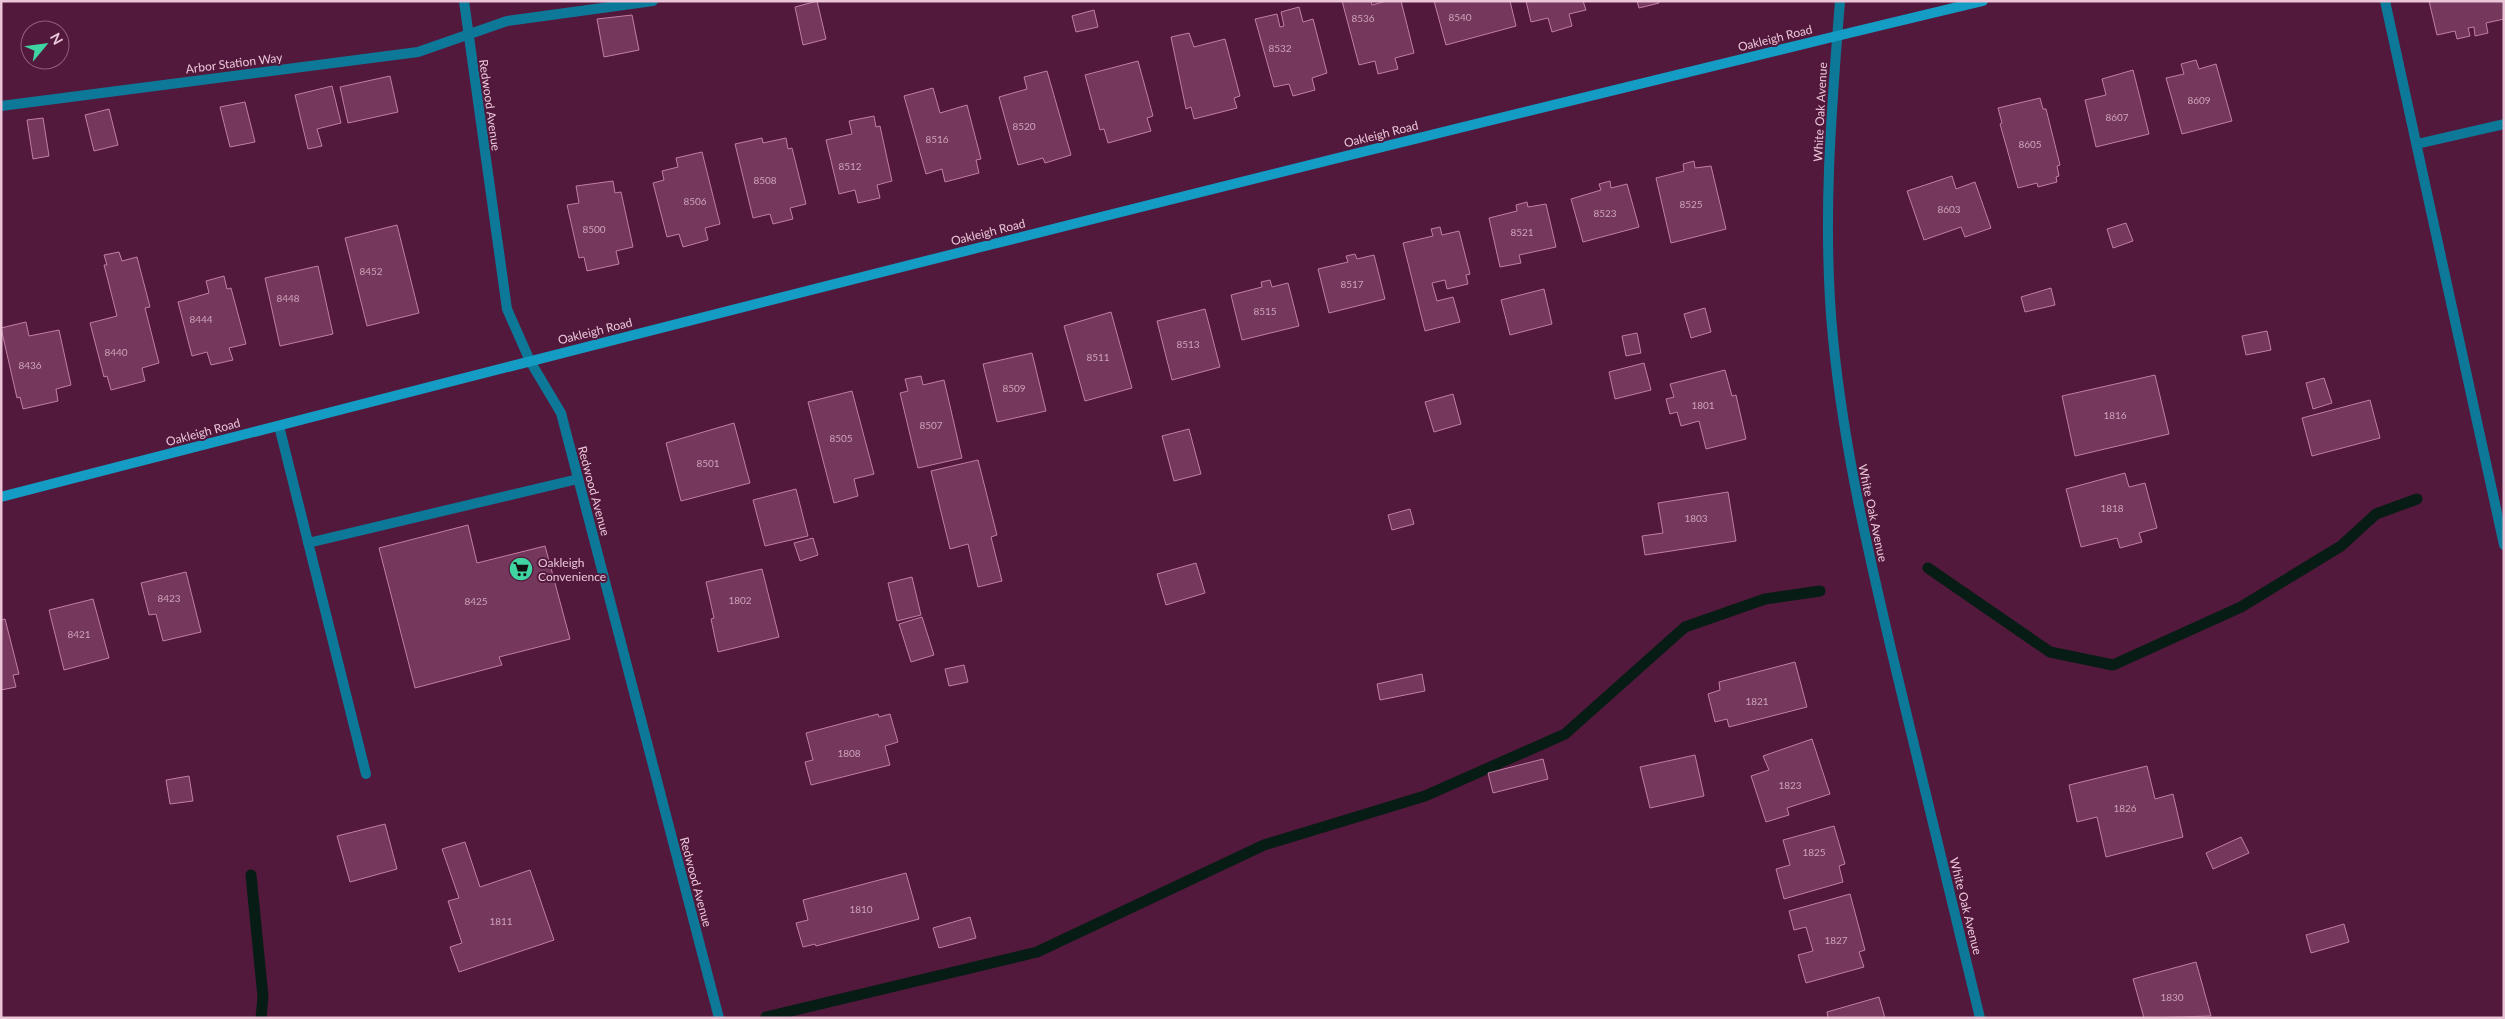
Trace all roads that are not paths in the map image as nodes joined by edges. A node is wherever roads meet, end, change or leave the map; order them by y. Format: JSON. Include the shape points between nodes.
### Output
{"nodes":[{"id":1,"x":464,"y":1,"type":"edge"},
{"id":2,"x":653,"y":1,"type":"edge"},
{"id":3,"x":1840,"y":1,"type":"edge"},
{"id":4,"x":1983,"y":1,"type":"edge"},
{"id":5,"x":2385,"y":1,"type":"edge"},
{"id":6,"x":467,"y":35,"type":"junction"},
{"id":7,"x":1837,"y":36,"type":"junction"},
{"id":8,"x":1,"y":106,"type":"edge"},
{"id":9,"x":2504,"y":124,"type":"edge"},
{"id":10,"x":2417,"y":144,"type":"junction"},
{"id":11,"x":530,"y":360,"type":"junction"},
{"id":12,"x":279,"y":426,"type":"junction"},
{"id":13,"x":578,"y":479,"type":"junction"},
{"id":14,"x":1,"y":497,"type":"edge"},
{"id":15,"x":308,"y":543,"type":"junction"},
{"id":16,"x":2504,"y":545,"type":"edge"},
{"id":17,"x":366,"y":774,"type":"dead end"},
{"id":18,"x":719,"y":1018,"type":"edge"},
{"id":19,"x":1980,"y":1018,"type":"edge"}],
"edges":[{"from":1,"to":6,"type":"street","name":"Redwood Avenue"},
{"from":2,"to":6,"type":"street","name":"Arbor Station Way","via":[[507,21]]},
{"from":3,"to":7,"type":"street","name":"White Oak Avenue"},
{"from":4,"to":7,"type":"street","name":"Oakleigh Road"},
{"from":5,"to":10,"type":"street"},
{"from":6,"to":8,"type":"street","name":"Arbor Station Way","via":[[418,52]]},
{"from":6,"to":11,"type":"street","name":"Redwood Avenue","via":[[507,308]]},
{"from":7,"to":11,"type":"street","name":"Oakleigh Road","via":[[1286,170]]},
{"from":7,"to":19,"type":"street","name":"White Oak Avenue","via":[[1828,260],[1842,411],[1867,548]]},
{"from":9,"to":10,"type":"street"},
{"from":10,"to":16,"type":"street"},
{"from":11,"to":12,"type":"street","name":"Oakleigh Road"},
{"from":11,"to":13,"type":"street","name":"Redwood Avenue","via":[[561,413]]},
{"from":12,"to":14,"type":"street","name":"Oakleigh Road"},
{"from":12,"to":15,"type":"street"},
{"from":13,"to":15,"type":"street"},
{"from":13,"to":18,"type":"street","name":"Redwood Avenue"},
{"from":15,"to":17,"type":"street"}]}
